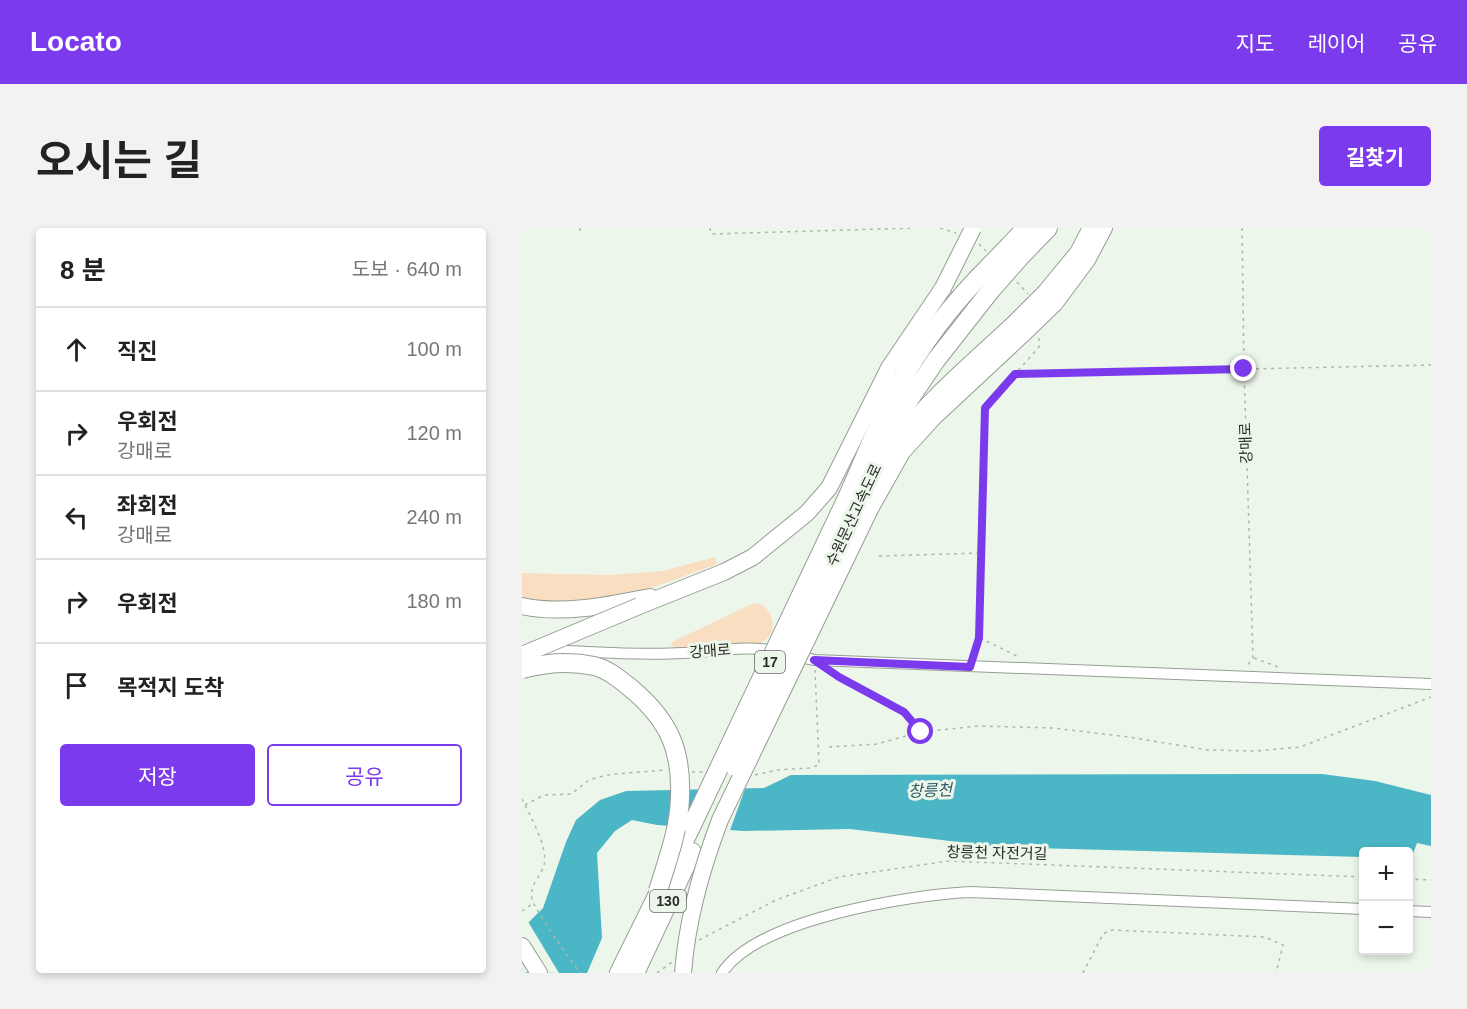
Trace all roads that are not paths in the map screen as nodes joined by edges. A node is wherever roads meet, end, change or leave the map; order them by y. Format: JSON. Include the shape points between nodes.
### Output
{"nodes":[{"id":1,"x":973,"y":228,"type":"edge"},
{"id":2,"x":1026,"y":228,"type":"edge"},
{"id":3,"x":1048,"y":228,"type":"edge"},
{"id":4,"x":1092,"y":228,"type":"edge"},
{"id":5,"x":1104,"y":228,"type":"edge"},
{"id":6,"x":1015,"y":251,"type":"junction"},
{"id":7,"x":1050,"y":298,"type":"junction"},
{"id":8,"x":859,"y":503,"type":"junction"},
{"id":9,"x":674,"y":592,"type":"junction"},
{"id":10,"x":522,"y":606,"type":"edge"},
{"id":11,"x":522,"y":650,"type":"edge"},
{"id":12,"x":522,"y":655,"type":"edge"},
{"id":13,"x":522,"y":669,"type":"edge"},
{"id":14,"x":1431,"y":684,"type":"edge"},
{"id":15,"x":697,"y":828,"type":"junction"},
{"id":16,"x":658,"y":891,"type":"junction"},
{"id":17,"x":1359,"y":909,"type":"edge"},
{"id":18,"x":1413,"y":911,"type":"edge"},
{"id":19,"x":1431,"y":912,"type":"edge"},
{"id":20,"x":522,"y":946,"type":"edge"},
{"id":21,"x":679,"y":966,"type":"edge"},
{"id":22,"x":539,"y":973,"type":"edge"},
{"id":23,"x":619,"y":973,"type":"edge"},
{"id":24,"x":635,"y":973,"type":"edge"},
{"id":25,"x":722,"y":973,"type":"edge"}],
"edges":[{"from":1,"to":9,"type":"highway","bridge":true,"via":[[943,288],[889,368],[829,488],[807,513],[753,557]]},
{"from":2,"to":6,"type":"highway","name":"수원문산고속도로","number":"17"},
{"from":3,"to":6,"type":"highway","name":"수원문산고속도로","number":"17"},
{"from":4,"to":7,"type":"highway"},
{"from":5,"to":7,"type":"highway","via":[[1087,260]]},
{"from":6,"to":8,"type":"highway","name":"수원문산고속도로","number":"17","bridge":true,"via":[[944,318],[920,351],[887,408]]},
{"from":7,"to":8,"type":"highway","bridge":true,"via":[[926,410],[899,440]]},
{"from":8,"to":15,"type":"highway","name":"수원문산고속도로","number":"17","bridge":true},
{"from":8,"to":21,"type":"highway","bridge":true,"via":[[720,820],[703,866]]},
{"from":9,"to":10,"type":"highway","via":[[588,608]]},
{"from":9,"to":12,"type":"highway","bridge":true},
{"from":11,"to":14,"type":"street","name":"강매로","via":[[771,650],[814,660]]},
{"from":13,"to":16,"type":"highway","bridge":true,"via":[[541,664],[596,666],[622,680],[666,726],[676,752],[680,798],[678,821]]},
{"from":15,"to":16,"type":"highway","number":"130","bridge":true},
{"from":15,"to":24,"type":"highway","number":"130"},
{"from":16,"to":23,"type":"highway","number":"130"},
{"from":17,"to":25,"type":"street","via":[[970,892],[937,894],[812,921],[745,950]]},
{"from":18,"to":19,"type":"street"},
{"from":20,"to":22,"type":"highway"}]}
